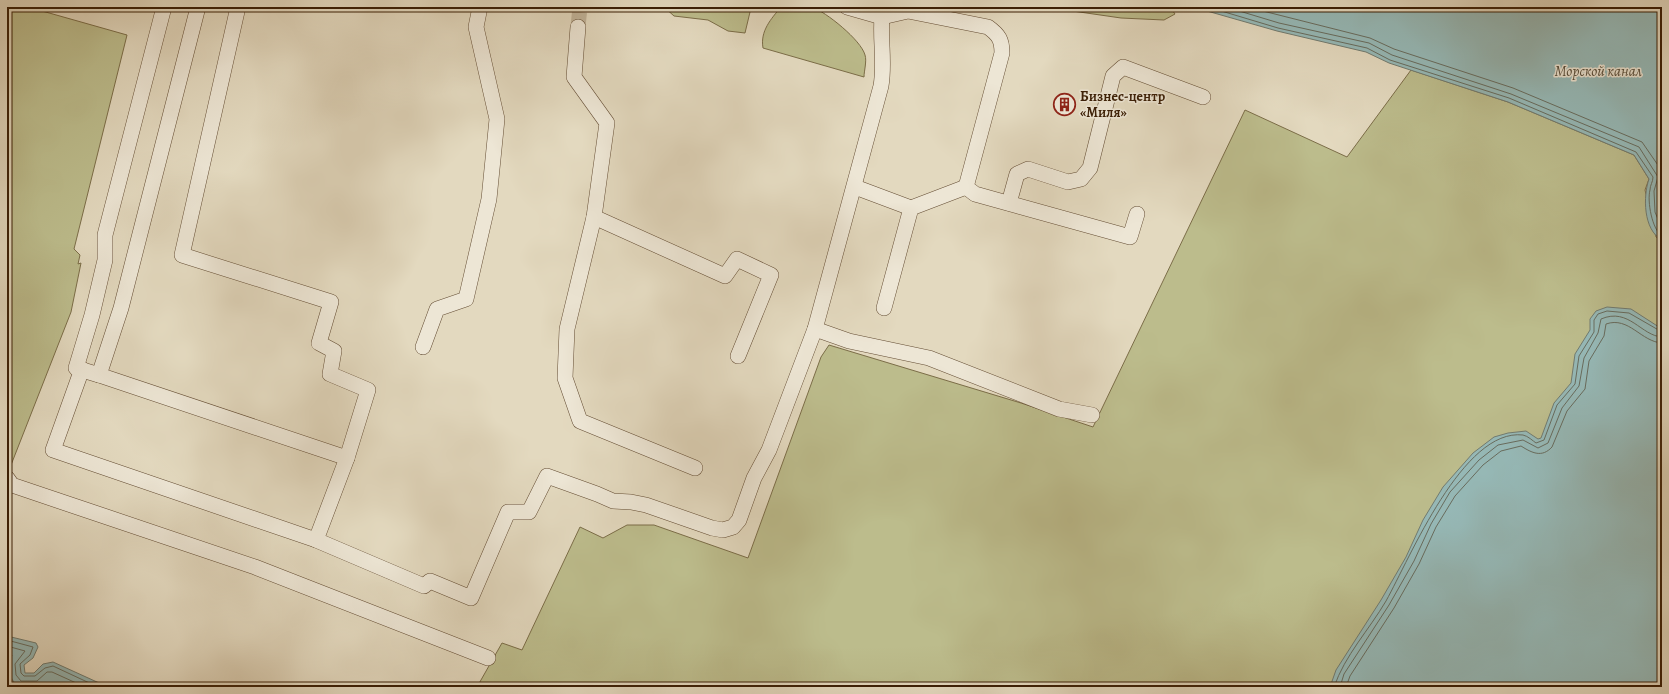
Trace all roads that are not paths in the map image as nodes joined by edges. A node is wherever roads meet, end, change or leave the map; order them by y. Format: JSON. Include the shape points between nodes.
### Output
{"nodes":[{"id":1,"x":164,"y":7,"type":"edge"},
{"id":2,"x":198,"y":7,"type":"edge"},
{"id":3,"x":238,"y":7,"type":"edge"},
{"id":4,"x":480,"y":7,"type":"edge"},
{"id":5,"x":847,"y":7,"type":"edge"},
{"id":6,"x":909,"y":9,"type":"edge"},
{"id":7,"x":882,"y":17,"type":"junction"},
{"id":8,"x":578,"y":27,"type":"tunnel mouth"},
{"id":9,"x":1203,"y":98,"type":"dead end"},
{"id":10,"x":855,"y":187,"type":"junction"},
{"id":11,"x":966,"y":187,"type":"junction"},
{"id":12,"x":1008,"y":203,"type":"junction"},
{"id":13,"x":911,"y":208,"type":"junction"},
{"id":14,"x":1137,"y":214,"type":"dead end"},
{"id":15,"x":594,"y":217,"type":"junction"},
{"id":16,"x":884,"y":308,"type":"dead end"},
{"id":17,"x":815,"y":329,"type":"junction"},
{"id":18,"x":423,"y":347,"type":"dead end"},
{"id":19,"x":738,"y":356,"type":"dead end"},
{"id":20,"x":82,"y":370,"type":"junction"},
{"id":21,"x":99,"y":375,"type":"junction"},
{"id":22,"x":1092,"y":415,"type":"dead end"},
{"id":23,"x":347,"y":458,"type":"junction"},
{"id":24,"x":695,"y":468,"type":"dead end"},
{"id":25,"x":7,"y":478,"type":"edge"},
{"id":26,"x":316,"y":540,"type":"junction"},
{"id":27,"x":488,"y":658,"type":"dead end"}],
"edges":[{"from":1,"to":20,"type":"street","via":[[105,235],[105,260],[76,368]]},
{"from":2,"to":21,"type":"street","via":[[120,308]]},
{"from":3,"to":23,"type":"street","via":[[182,255],[331,302],[319,343],[334,351],[330,374],[368,390]]},
{"from":4,"to":18,"type":"street","via":[[476,28],[497,119],[489,199],[466,299],[436,309]]},
{"from":5,"to":7,"type":"street"},
{"from":6,"to":7,"type":"street"},
{"from":6,"to":11,"type":"street","via":[[988,27],[997,33],[1002,42],[1002,53]]},
{"from":7,"to":10,"type":"street","via":[[884,68]]},
{"from":8,"to":15,"type":"street","via":[[574,77],[607,123]]},
{"from":9,"to":12,"type":"street","via":[[1123,67],[1113,76],[1090,168],[1081,179],[1068,182],[1028,169],[1017,174]]},
{"from":10,"to":13,"type":"street"},
{"from":10,"to":17,"type":"street"},
{"from":11,"to":12,"type":"street","via":[[975,194]]},
{"from":11,"to":13,"type":"street"},
{"from":12,"to":14,"type":"street","via":[[1130,237]]},
{"from":13,"to":16,"type":"street"},
{"from":15,"to":19,"type":"street","via":[[725,276],[738,259],[771,275]]},
{"from":15,"to":24,"type":"street","via":[[567,329],[564,378],[580,421]]},
{"from":17,"to":22,"type":"street","via":[[849,341],[929,358],[1059,409]]},
{"from":17,"to":26,"type":"street","via":[[769,450],[754,478],[739,520],[733,527],[723,530],[712,528],[646,505],[612,501],[547,476],[530,512],[508,512],[471,598],[430,582],[424,586]]},
{"from":20,"to":21,"type":"street"},
{"from":20,"to":26,"type":"street","via":[[52,450]]},
{"from":21,"to":23,"type":"street"},
{"from":23,"to":26,"type":"street"},
{"from":25,"to":27,"type":"street","via":[[12,485],[255,567]]}]}
